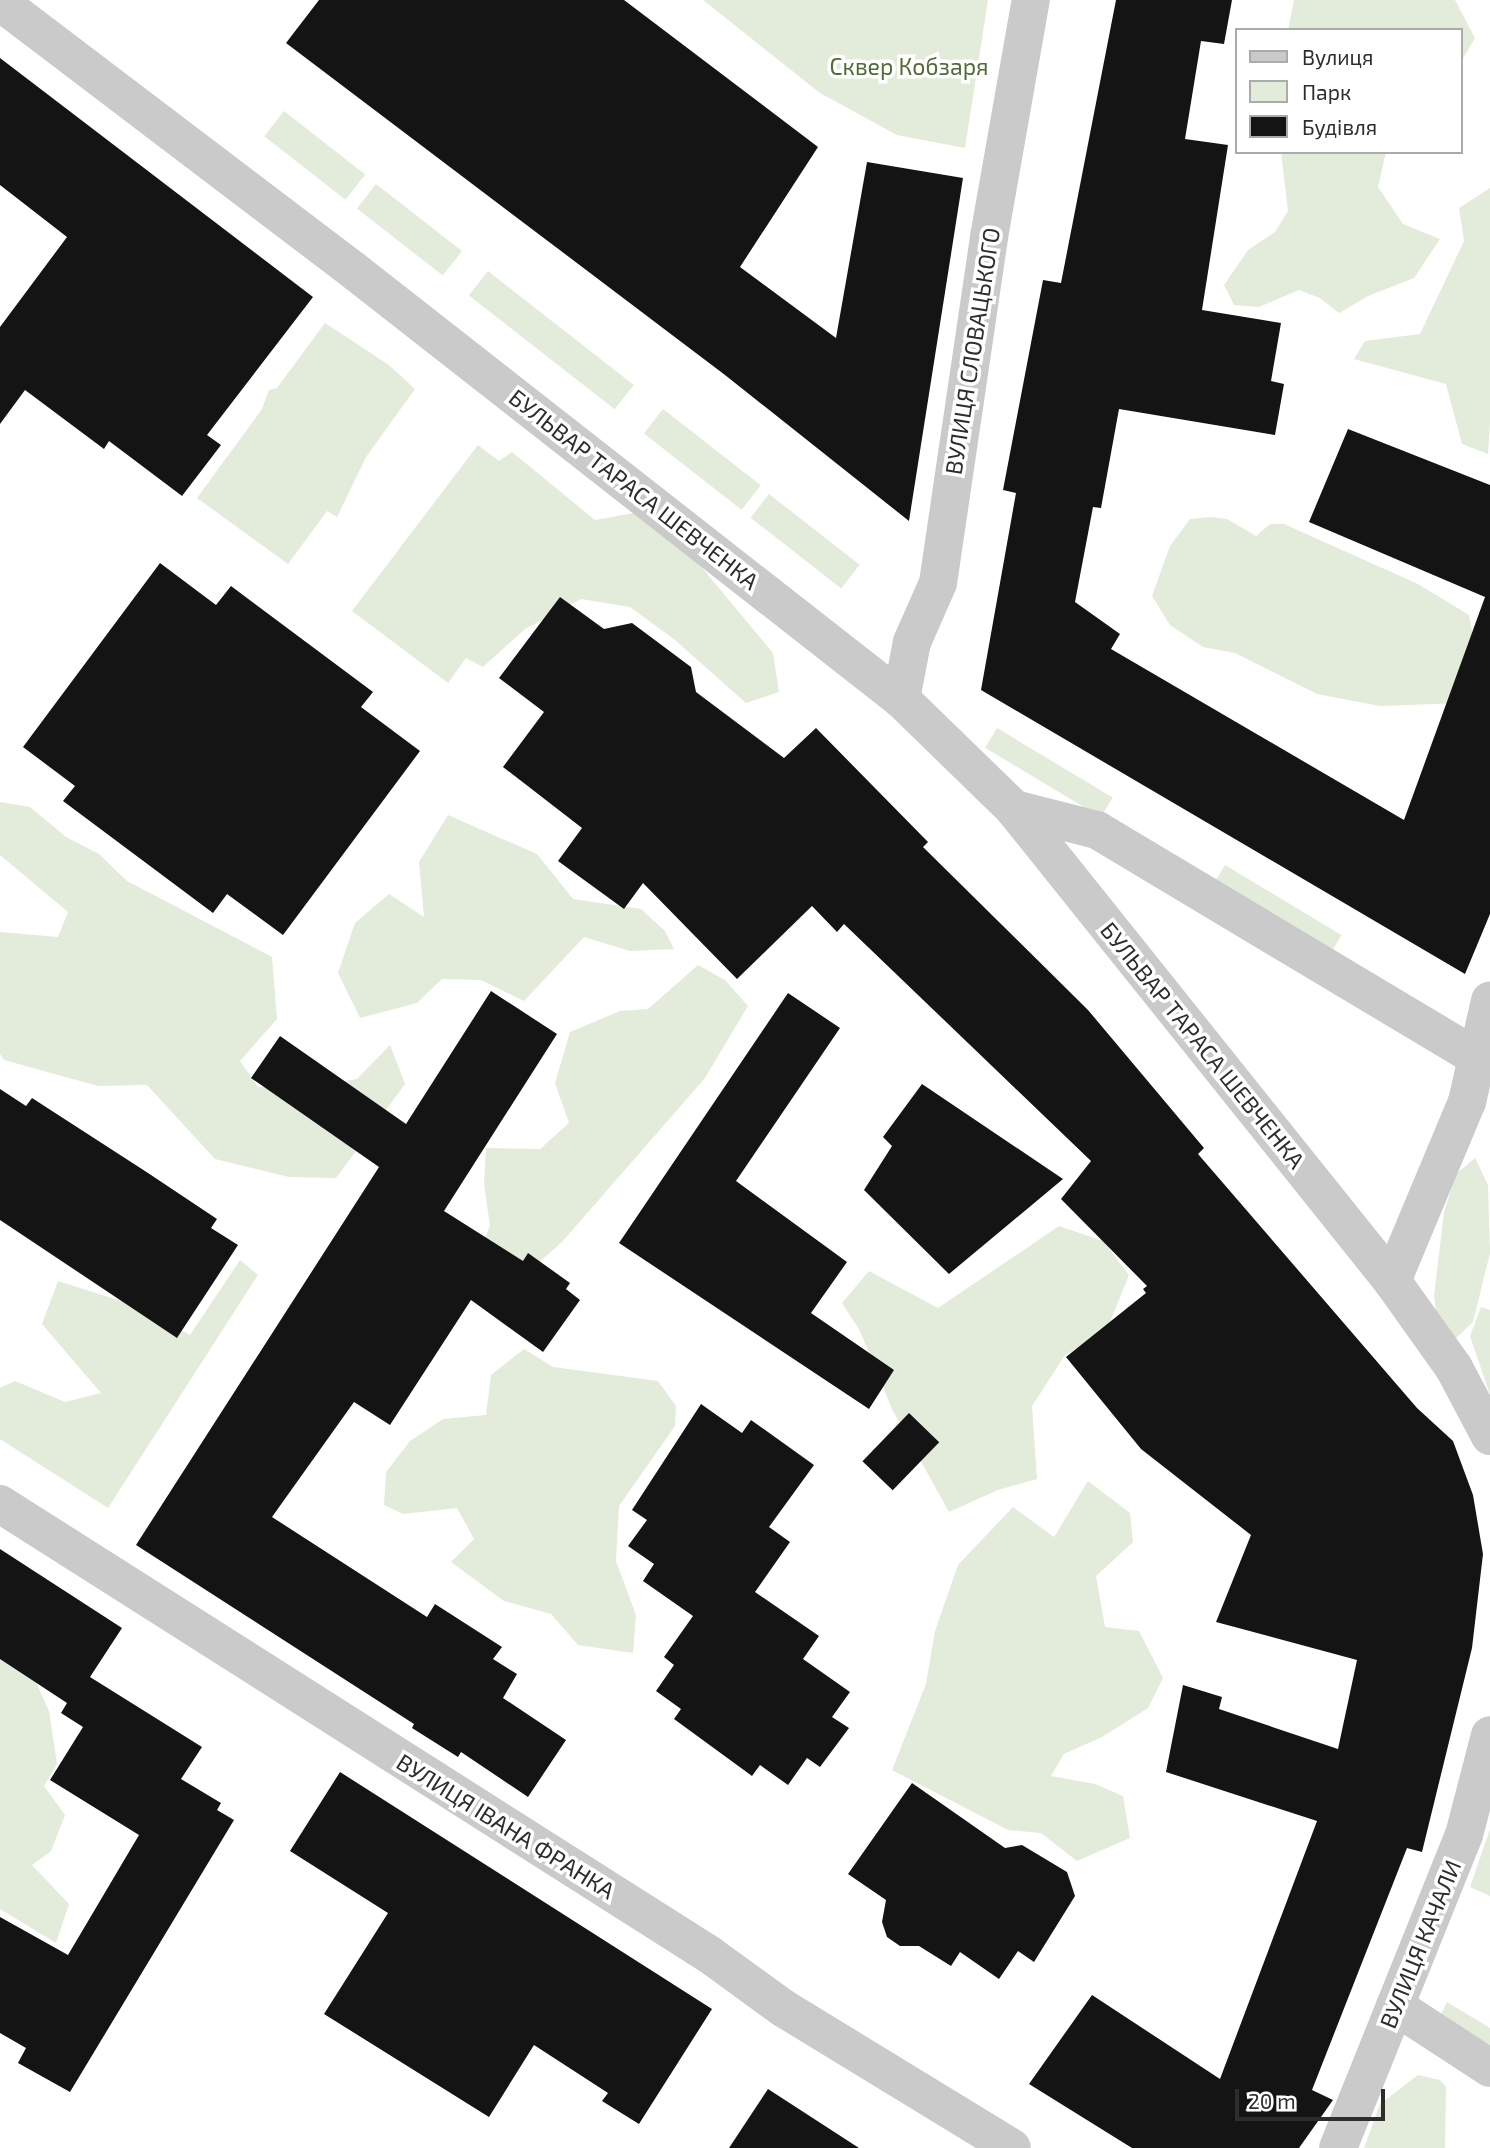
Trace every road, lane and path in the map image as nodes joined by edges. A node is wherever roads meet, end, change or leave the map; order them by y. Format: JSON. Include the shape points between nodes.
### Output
{"nodes":[{"id":1,"x":1031,"y":0,"type":"edge"},
{"id":2,"x":0,"y":2,"type":"edge"},
{"id":3,"x":901,"y":699,"type":"junction"},
{"id":4,"x":1014,"y":808,"type":"junction"},
{"id":5,"x":1490,"y":1001,"type":"edge"},
{"id":6,"x":1476,"y":1057,"type":"junction"},
{"id":7,"x":1479,"y":1106,"type":"edge"},
{"id":8,"x":1392,"y":1281,"type":"junction"},
{"id":9,"x":1490,"y":1436,"type":"edge"},
{"id":10,"x":0,"y":1504,"type":"edge"},
{"id":11,"x":1490,"y":1735,"type":"edge"},
{"id":12,"x":1395,"y":2006,"type":"junction"},
{"id":13,"x":1490,"y":2068,"type":"edge"},
{"id":14,"x":1012,"y":2148,"type":"edge"},
{"id":15,"x":1338,"y":2148,"type":"edge"}],
"edges":[{"from":1,"to":3,"type":"street","name":"ВУЛИЦЯ СЛОВАЦЬКОГО","via":[[989,237],[937,583],[912,642]]},
{"from":2,"to":3,"type":"street","name":"БУЛЬВАР ТАРАСА ШЕВЧЕНКА"},
{"from":3,"to":4,"type":"street","name":"БУЛЬВАР ТАРАСА ШЕВЧЕНКА"},
{"from":4,"to":6,"type":"street","name":"БУЛЬВАР ТАРАСА ШЕВЧЕНКА","via":[[1097,830]]},
{"from":4,"to":8,"type":"street","name":"БУЛЬВАР ТАРАСА ШЕВЧЕНКА"},
{"from":5,"to":6,"type":"street"},
{"from":6,"to":7,"type":"street"},
{"from":7,"to":8,"type":"street"},
{"from":8,"to":9,"type":"street","via":[[1454,1368]]},
{"from":10,"to":14,"type":"street","name":"ВУЛИЦЯ ІВАНА ФРАНКА","via":[[710,1955],[783,2008]]},
{"from":11,"to":12,"type":"street","name":"ВУЛИЦЯ КАЧАЛИ","via":[[1464,1835]]},
{"from":12,"to":13,"type":"street"},
{"from":12,"to":15,"type":"street","name":"ВУЛИЦЯ КАЧАЛИ"}]}
